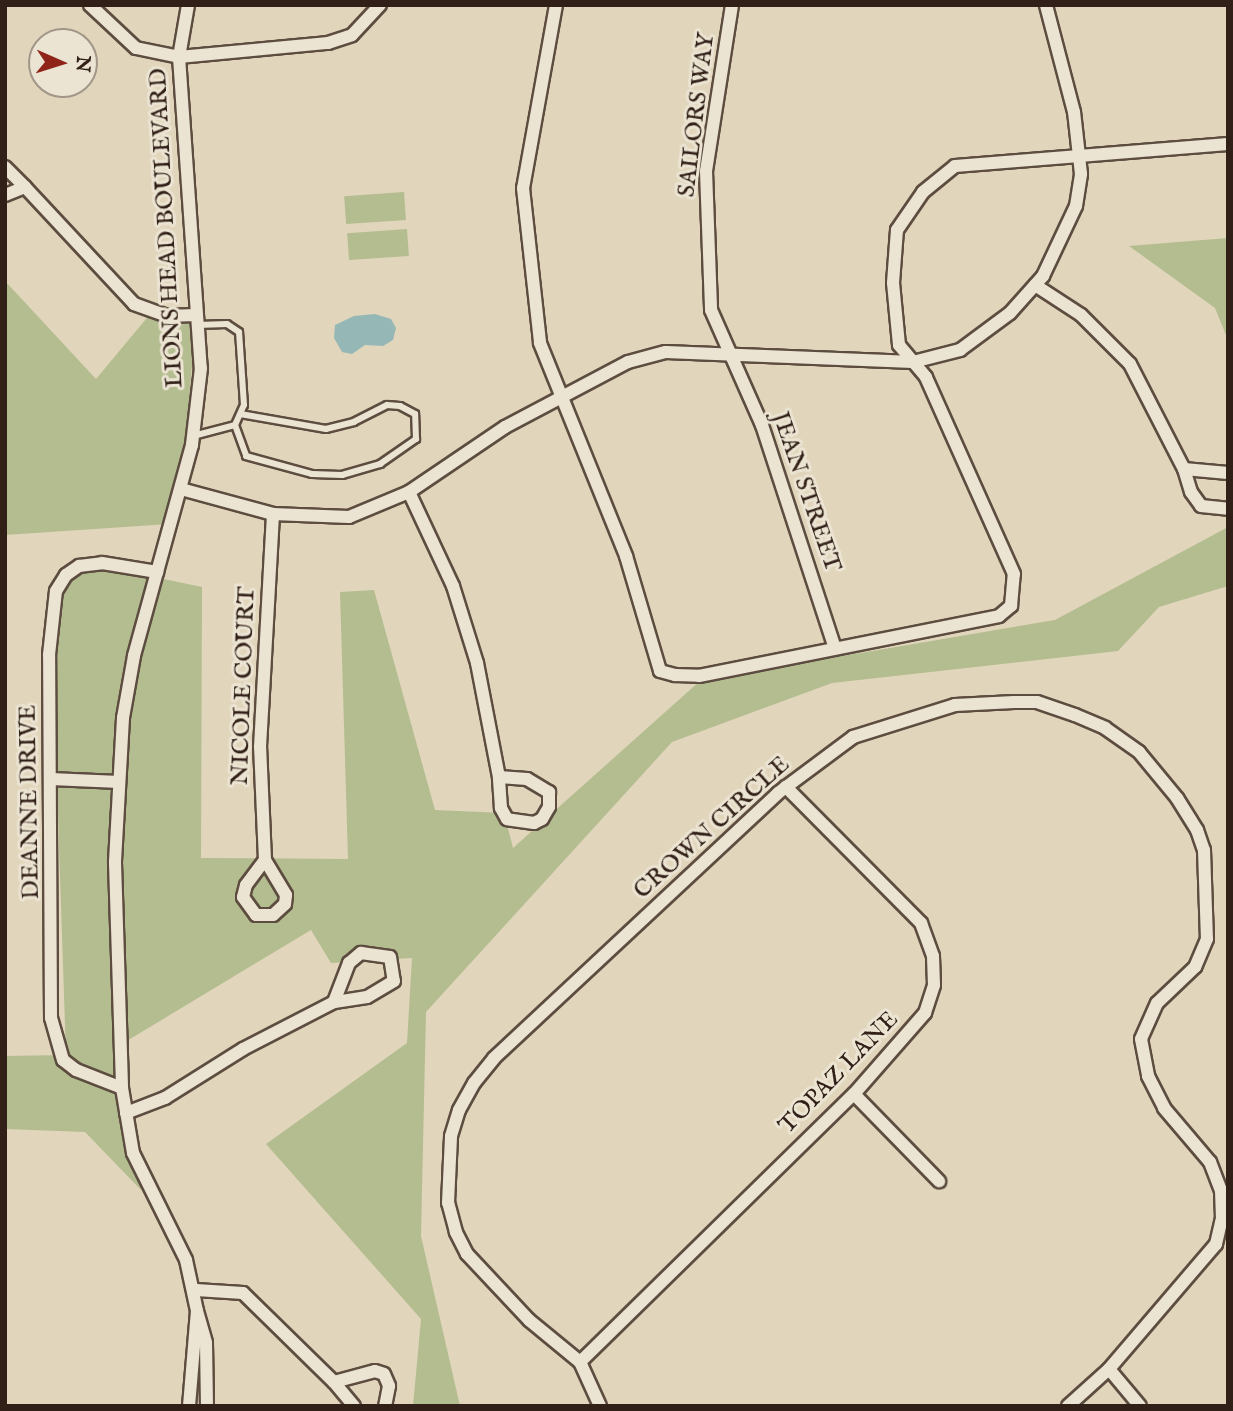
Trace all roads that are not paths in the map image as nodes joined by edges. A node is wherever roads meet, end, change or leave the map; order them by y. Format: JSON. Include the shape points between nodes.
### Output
{"nodes":[{"id":1,"x":90,"y":5,"type":"edge"},
{"id":2,"x":188,"y":5,"type":"edge"},
{"id":3,"x":380,"y":5,"type":"edge"},
{"id":4,"x":556,"y":5,"type":"edge"},
{"id":5,"x":732,"y":5,"type":"edge"},
{"id":6,"x":1046,"y":5,"type":"edge"},
{"id":7,"x":179,"y":57,"type":"junction"},
{"id":8,"x":1228,"y":144,"type":"edge"},
{"id":9,"x":1081,"y":156,"type":"junction"},
{"id":10,"x":5,"y":167,"type":"edge"},
{"id":11,"x":25,"y":187,"type":"junction"},
{"id":12,"x":5,"y":195,"type":"edge"},
{"id":13,"x":1035,"y":285,"type":"junction"},
{"id":14,"x":197,"y":320,"type":"junction"},
{"id":15,"x":729,"y":353,"type":"junction"},
{"id":16,"x":913,"y":362,"type":"junction"},
{"id":17,"x":562,"y":396,"type":"junction"},
{"id":18,"x":240,"y":414,"type":"junction"},
{"id":19,"x":235,"y":425,"type":"junction"},
{"id":20,"x":193,"y":436,"type":"junction"},
{"id":21,"x":1184,"y":469,"type":"junction"},
{"id":22,"x":1228,"y":473,"type":"edge"},
{"id":23,"x":181,"y":489,"type":"junction"},
{"id":24,"x":409,"y":492,"type":"junction"},
{"id":25,"x":1228,"y":509,"type":"edge"},
{"id":26,"x":272,"y":514,"type":"junction"},
{"id":27,"x":157,"y":572,"type":"junction"},
{"id":28,"x":835,"y":648,"type":"junction"},
{"id":29,"x":499,"y":777,"type":"junction"},
{"id":30,"x":51,"y":779,"type":"junction"},
{"id":31,"x":119,"y":782,"type":"junction"},
{"id":32,"x":786,"y":787,"type":"junction"},
{"id":33,"x":265,"y":860,"type":"dead end"},
{"id":34,"x":334,"y":1002,"type":"junction"},
{"id":35,"x":122,"y":1088,"type":"junction"},
{"id":36,"x":854,"y":1094,"type":"junction"},
{"id":37,"x":126,"y":1113,"type":"junction"},
{"id":38,"x":939,"y":1181,"type":"dead end"},
{"id":39,"x":196,"y":1290,"type":"junction"},
{"id":40,"x":197,"y":1311,"type":"junction"},
{"id":41,"x":580,"y":1362,"type":"junction"},
{"id":42,"x":1109,"y":1369,"type":"junction"},
{"id":43,"x":334,"y":1382,"type":"junction"},
{"id":44,"x":189,"y":1406,"type":"edge"},
{"id":45,"x":207,"y":1406,"type":"edge"},
{"id":46,"x":354,"y":1406,"type":"edge"},
{"id":47,"x":385,"y":1406,"type":"edge"},
{"id":48,"x":600,"y":1406,"type":"edge"},
{"id":49,"x":1068,"y":1406,"type":"edge"},
{"id":50,"x":1140,"y":1406,"type":"edge"}],
"edges":[{"from":1,"to":7,"type":"street","via":[[136,48]]},
{"from":2,"to":7,"type":"street","name":"LIONS HEAD BOULEVARD"},
{"from":3,"to":7,"type":"street","via":[[352,35],[328,43]]},
{"from":4,"to":17,"type":"street","via":[[523,188],[540,343]]},
{"from":5,"to":15,"type":"street","name":"SAILORS WAY","via":[[706,171],[711,310]]},
{"from":6,"to":9,"type":"street"},
{"from":7,"to":14,"type":"street","name":"LIONS HEAD BOULEVARD"},
{"from":8,"to":9,"type":"street"},
{"from":9,"to":13,"type":"street","via":[[1076,206],[1062,241]]},
{"from":9,"to":16,"type":"street","via":[[955,166],[923,192],[898,230],[893,283],[899,345]]},
{"from":10,"to":11,"type":"street"},
{"from":11,"to":12,"type":"street"},
{"from":11,"to":14,"type":"street","via":[[134,304],[167,316]]},
{"from":13,"to":16,"type":"street","via":[[982,337],[960,350]]},
{"from":13,"to":21,"type":"street","via":[[1081,315],[1130,364]]},
{"from":14,"to":18,"type":"lane","via":[[226,324],[239,332],[244,405]]},
{"from":14,"to":20,"type":"street","name":"LIONS HEAD BOULEVARD","via":[[201,368]]},
{"from":15,"to":16,"type":"street"},
{"from":15,"to":17,"type":"street","via":[[667,352],[628,362]]},
{"from":15,"to":28,"type":"street","name":"JEAN STREET","via":[[766,437]]},
{"from":16,"to":28,"type":"street","via":[[926,377],[1014,574],[1011,606],[999,616]]},
{"from":17,"to":24,"type":"street"},
{"from":17,"to":28,"type":"street","via":[[626,556],[660,671],[699,676]]},
{"from":18,"to":19,"type":"lane"},
{"from":18,"to":19,"type":"lane","via":[[326,429],[354,422],[387,405],[400,405],[415,414],[416,439],[380,464],[342,475],[313,474],[246,456]]},
{"from":19,"to":20,"type":"lane"},
{"from":20,"to":23,"type":"street","name":"LIONS HEAD BOULEVARD"},
{"from":21,"to":22,"type":"street"},
{"from":21,"to":25,"type":"street","via":[[1201,506]]},
{"from":23,"to":26,"type":"street"},
{"from":23,"to":27,"type":"street","name":"LIONS HEAD BOULEVARD"},
{"from":24,"to":26,"type":"street","via":[[349,517]]},
{"from":24,"to":29,"type":"street","via":[[453,586],[477,663]]},
{"from":26,"to":33,"type":"street","name":"NICOLE COURT","via":[[260,747]]},
{"from":27,"to":30,"type":"street","name":"DEANNE DRIVE","via":[[126,565],[79,566],[56,591],[49,655]]},
{"from":27,"to":31,"type":"street","name":"LIONS HEAD BOULEVARD","via":[[127,693]]},
{"from":29,"to":29,"type":"street","via":[[507,819],[534,823],[542,819],[549,807],[549,792],[527,779]]},
{"from":30,"to":31,"type":"street"},
{"from":30,"to":35,"type":"street","name":"DEANNE DRIVE","via":[[50,984],[55,1035],[63,1060]]},
{"from":31,"to":35,"type":"street","name":"LIONS HEAD BOULEVARD","via":[[115,863]]},
{"from":32,"to":36,"type":"street","name":"TOPAZ LANE","via":[[921,923],[933,956],[934,985],[925,1013]]},
{"from":32,"to":41,"type":"street","name":"CROWN CIRCLE","via":[[494,1058],[459,1110],[451,1136],[448,1202],[456,1232],[467,1254],[529,1320]]},
{"from":32,"to":42,"type":"street","name":"CROWN CIRCLE","via":[[853,737],[894,721],[955,705],[1037,702],[1105,729],[1139,752],[1197,830],[1208,878],[1207,939],[1195,967],[1157,1003],[1141,1039],[1149,1076],[1164,1108],[1210,1162],[1221,1190],[1222,1218],[1216,1244]]},
{"from":34,"to":34,"type":"street","via":[[389,988],[394,981],[390,957],[361,953],[349,963]]},
{"from":34,"to":37,"type":"street","via":[[243,1049],[165,1098]]},
{"from":35,"to":37,"type":"street","name":"LIONS HEAD BOULEVARD"},
{"from":36,"to":38,"type":"street"},
{"from":36,"to":41,"type":"street","name":"TOPAZ LANE"},
{"from":37,"to":39,"type":"street","name":"LIONS HEAD BOULEVARD","via":[[133,1153]]},
{"from":39,"to":40,"type":"street","name":"LIONS HEAD BOULEVARD"},
{"from":39,"to":43,"type":"street","via":[[243,1293]]},
{"from":40,"to":44,"type":"street","name":"LIONS HEAD BOULEVARD"},
{"from":40,"to":45,"type":"street","name":"LIONS HEAD BOULEVARD","via":[[206,1343]]},
{"from":41,"to":48,"type":"street","name":"CROWN CIRCLE"},
{"from":42,"to":49,"type":"street","name":"CROWN CIRCLE"},
{"from":42,"to":50,"type":"street"},
{"from":43,"to":46,"type":"street"},
{"from":43,"to":47,"type":"street","via":[[365,1371],[384,1374],[389,1386]]}]}
